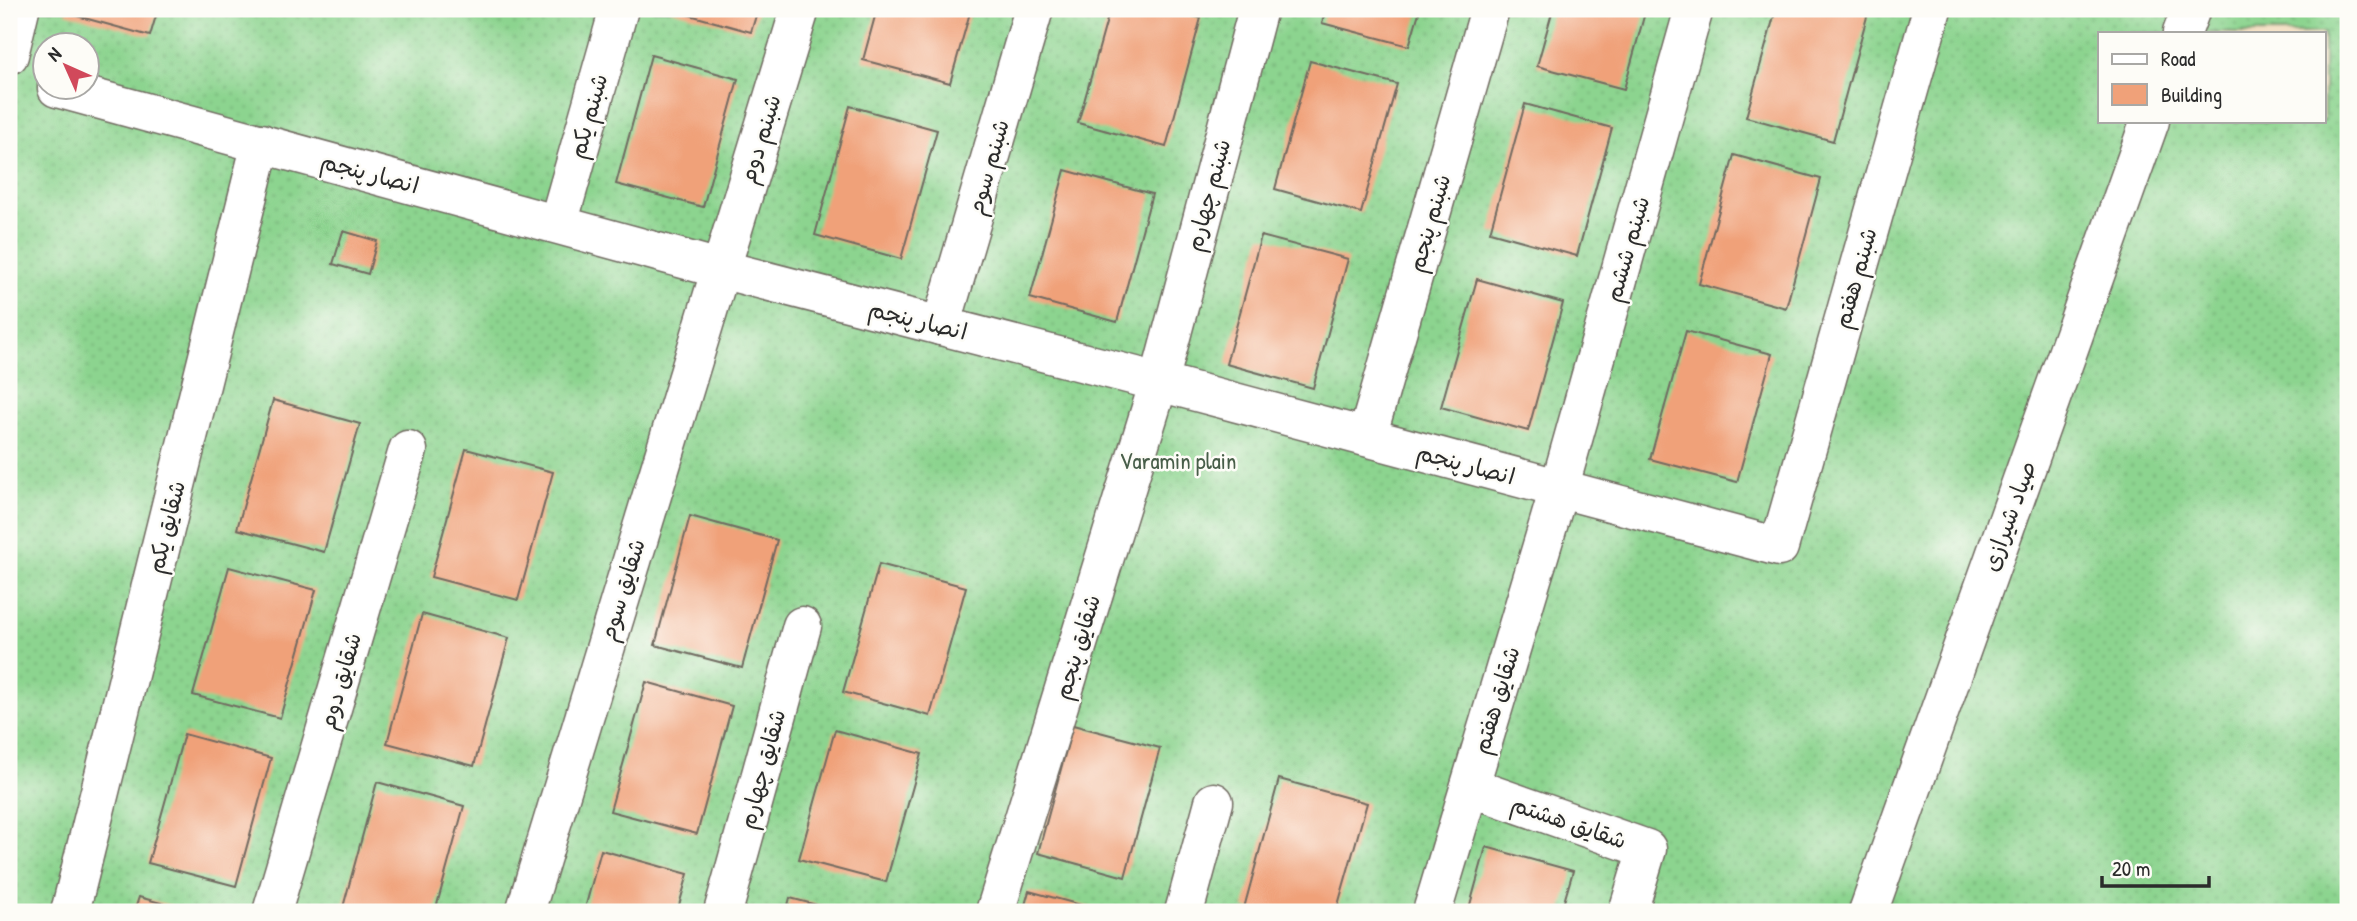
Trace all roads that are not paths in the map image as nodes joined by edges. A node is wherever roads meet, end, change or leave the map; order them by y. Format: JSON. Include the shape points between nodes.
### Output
{"nodes":[{"id":1,"x":20,"y":9,"type":"edge"},
{"id":2,"x":619,"y":9,"type":"edge"},
{"id":3,"x":800,"y":9,"type":"edge"},
{"id":4,"x":1034,"y":9,"type":"edge"},
{"id":5,"x":1258,"y":9,"type":"edge"},
{"id":6,"x":1490,"y":9,"type":"edge"},
{"id":7,"x":1694,"y":9,"type":"edge"},
{"id":8,"x":1931,"y":9,"type":"edge"},
{"id":9,"x":2190,"y":9,"type":"edge"},
{"id":10,"x":2182,"y":32,"type":"edge"},
{"id":11,"x":9,"y":55,"type":"edge"},
{"id":12,"x":9,"y":75,"type":"edge"},
{"id":13,"x":32,"y":81,"type":"edge"},
{"id":14,"x":102,"y":100,"type":"edge"},
{"id":15,"x":2151,"y":122,"type":"edge"},
{"id":16,"x":261,"y":142,"type":"junction"},
{"id":17,"x":558,"y":224,"type":"junction"},
{"id":18,"x":720,"y":269,"type":"junction"},
{"id":19,"x":941,"y":326,"type":"junction"},
{"id":20,"x":1159,"y":382,"type":"junction"},
{"id":21,"x":1367,"y":437,"type":"junction"},
{"id":22,"x":408,"y":450,"type":"dead end"},
{"id":23,"x":1559,"y":489,"type":"junction"},
{"id":24,"x":1779,"y":547,"type":"joint"},
{"id":25,"x":802,"y":626,"type":"dead end"},
{"id":26,"x":1470,"y":787,"type":"junction"},
{"id":27,"x":1214,"y":802,"type":"dead end"},
{"id":28,"x":71,"y":912,"type":"edge"},
{"id":29,"x":272,"y":912,"type":"edge"},
{"id":30,"x":525,"y":912,"type":"edge"},
{"id":31,"x":723,"y":912,"type":"edge"},
{"id":32,"x":995,"y":912,"type":"edge"},
{"id":33,"x":1184,"y":912,"type":"edge"},
{"id":34,"x":1432,"y":912,"type":"edge"},
{"id":35,"x":1628,"y":912,"type":"edge"},
{"id":36,"x":1868,"y":912,"type":"edge"}],
"edges":[{"from":1,"to":11,"type":"street"},
{"from":2,"to":17,"type":"street","name":"شبنم یکم"},
{"from":3,"to":18,"type":"street","name":"شبنم دوم"},
{"from":4,"to":19,"type":"street","name":"شبنم سوم"},
{"from":5,"to":20,"type":"street","name":"شبنم چهارم"},
{"from":6,"to":21,"type":"street","name":"شبنم پنجم"},
{"from":7,"to":23,"type":"street","name":"شبنم ششم"},
{"from":8,"to":24,"type":"street","name":"شبنم هفتم"},
{"from":9,"to":10,"type":"street"},
{"from":12,"to":13,"type":"street"},
{"from":14,"to":16,"type":"street","name":"انصار پنجم"},
{"from":15,"to":36,"type":"street","name":"صیاد شیرازی"},
{"from":16,"to":17,"type":"street","name":"انصار پنجم"},
{"from":16,"to":28,"type":"street","name":"شقایق یکم"},
{"from":17,"to":18,"type":"street","name":"انصار پنجم"},
{"from":18,"to":19,"type":"street","name":"انصار پنجم"},
{"from":18,"to":30,"type":"street","name":"شقایق سوم"},
{"from":19,"to":20,"type":"street","name":"انصار پنجم"},
{"from":20,"to":21,"type":"street","name":"انصار پنجم"},
{"from":20,"to":32,"type":"street","name":"شقایق پنجم"},
{"from":21,"to":23,"type":"street","name":"انصار پنجم"},
{"from":22,"to":29,"type":"street","name":"شقایق دوم"},
{"from":23,"to":24,"type":"street","name":"انصار پنجم"},
{"from":23,"to":26,"type":"street","name":"شقایق هفتم"},
{"from":25,"to":31,"type":"street","name":"شقایق چهارم"},
{"from":26,"to":34,"type":"street","name":"شقایق هفتم"},
{"from":26,"to":35,"type":"street","name":"شقایق هشتم","via":[[1647,849]]},
{"from":27,"to":33,"type":"street"}]}
